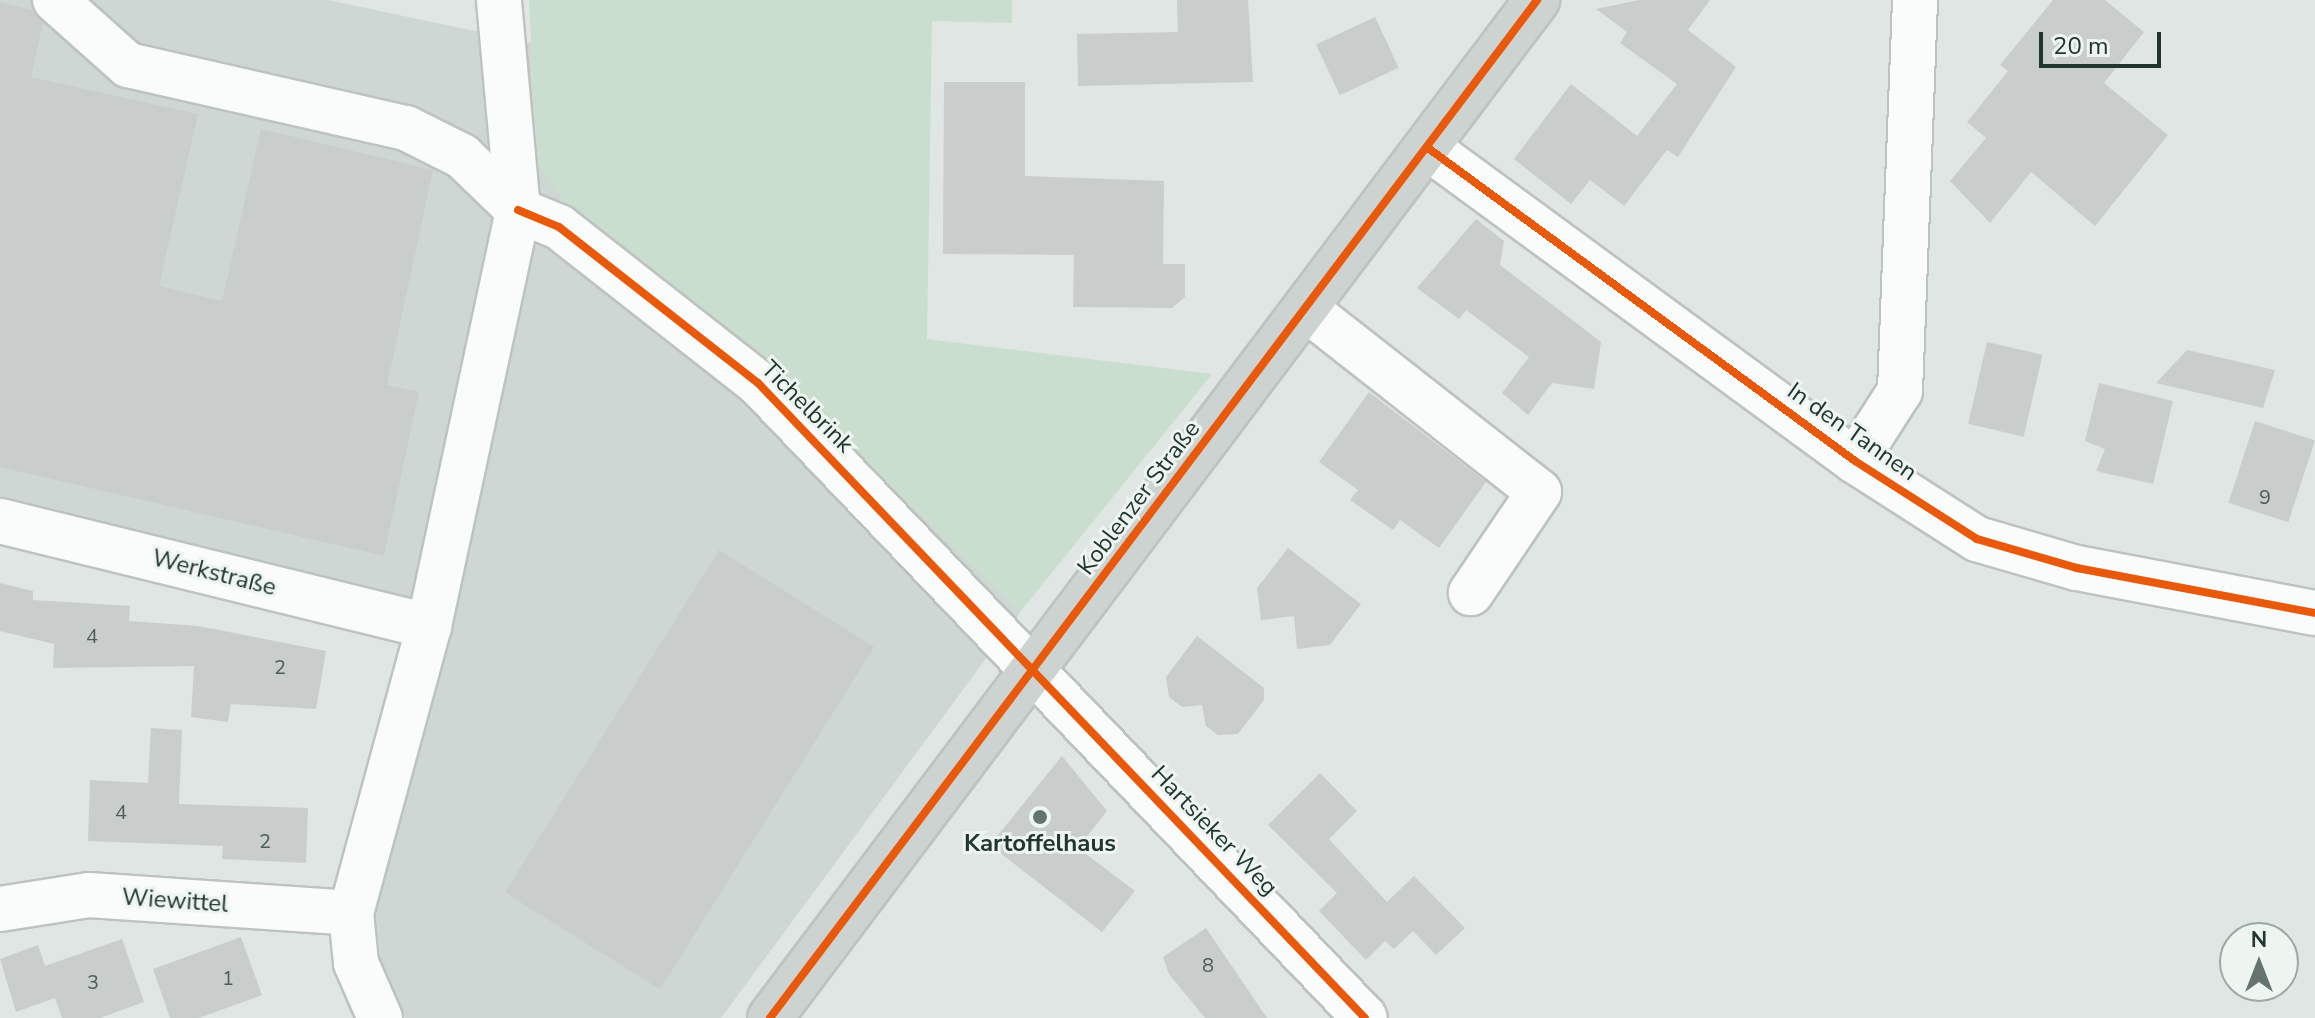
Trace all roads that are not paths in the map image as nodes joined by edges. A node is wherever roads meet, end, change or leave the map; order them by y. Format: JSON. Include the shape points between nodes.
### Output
{"nodes":[{"id":1,"x":55,"y":0,"type":"edge"},
{"id":2,"x":499,"y":0,"type":"edge"},
{"id":3,"x":1537,"y":0,"type":"edge"},
{"id":4,"x":1915,"y":0,"type":"edge"},
{"id":5,"x":1428,"y":148,"type":"junction"},
{"id":6,"x":518,"y":210,"type":"junction"},
{"id":7,"x":1306,"y":309,"type":"junction"},
{"id":8,"x":1855,"y":461,"type":"junction"},
{"id":9,"x":0,"y":521,"type":"edge"},
{"id":10,"x":1471,"y":593,"type":"dead end"},
{"id":11,"x":2315,"y":613,"type":"edge"},
{"id":12,"x":429,"y":626,"type":"junction"},
{"id":13,"x":1034,"y":673,"type":"junction"},
{"id":14,"x":0,"y":909,"type":"edge"},
{"id":15,"x":351,"y":913,"type":"junction"},
{"id":16,"x":380,"y":1018,"type":"edge"},
{"id":17,"x":770,"y":1018,"type":"edge"},
{"id":18,"x":1365,"y":1018,"type":"edge"}],
"edges":[{"from":1,"to":6,"type":"street","via":[[128,65],[406,128],[462,156]]},
{"from":2,"to":6,"type":"street"},
{"from":3,"to":5,"type":"main road","name":"Koblenzer Straße"},
{"from":4,"to":8,"type":"street","name":"In den Tannen","via":[[1900,391]]},
{"from":5,"to":7,"type":"main road","name":"Koblenzer Straße"},
{"from":5,"to":8,"type":"street","name":"In den Tannen"},
{"from":6,"to":12,"type":"street"},
{"from":6,"to":13,"type":"street","name":"Tichelbrink","via":[[559,227],[758,383]]},
{"from":7,"to":10,"type":"street","via":[[1539,492]]},
{"from":7,"to":13,"type":"main road","name":"Koblenzer Straße"},
{"from":8,"to":11,"type":"street","name":"In den Tannen","via":[[1977,539],[2077,568]]},
{"from":9,"to":12,"type":"street","name":"Werkstraße"},
{"from":12,"to":15,"type":"street"},
{"from":13,"to":17,"type":"main road","name":"Koblenzer Straße"},
{"from":13,"to":18,"type":"street","name":"Hartsieker Weg"},
{"from":14,"to":15,"type":"street","name":"Wiewittel","via":[[89,895]]},
{"from":15,"to":16,"type":"street","via":[[356,963]]}]}
